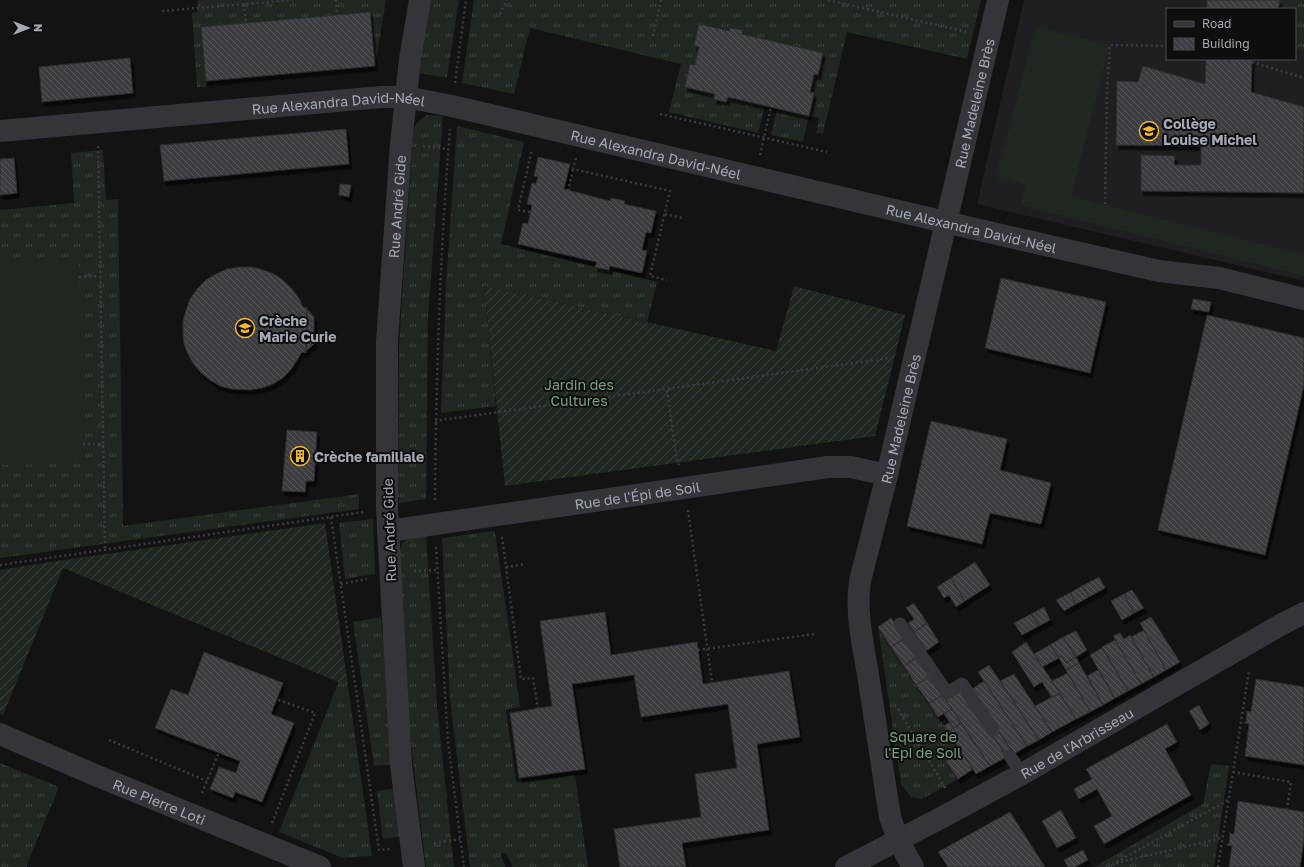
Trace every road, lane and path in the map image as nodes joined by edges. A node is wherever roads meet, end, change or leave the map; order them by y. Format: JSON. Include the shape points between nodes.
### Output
{"nodes":[{"id":1,"x":293,"y":0,"type":"edge"},
{"id":2,"x":336,"y":0,"type":"edge"},
{"id":3,"x":420,"y":0,"type":"edge"},
{"id":4,"x":466,"y":0,"type":"edge"},
{"id":5,"x":507,"y":0,"type":"edge"},
{"id":6,"x":661,"y":0,"type":"edge"},
{"id":7,"x":828,"y":0,"type":"edge"},
{"id":8,"x":998,"y":0,"type":"edge"},
{"id":9,"x":244,"y":4,"type":"junction"},
{"id":10,"x":162,"y":11,"type":"dead end"},
{"id":11,"x":500,"y":14,"type":"dead end"},
{"id":12,"x":337,"y":15,"type":"dead end"},
{"id":13,"x":246,"y":23,"type":"dead end"},
{"id":14,"x":653,"y":36,"type":"dead end"},
{"id":15,"x":989,"y":38,"type":"junction"},
{"id":16,"x":1166,"y":46,"type":"edge"},
{"id":17,"x":1252,"y":62,"type":"dead end"},
{"id":18,"x":1304,"y":78,"type":"edge"},
{"id":19,"x":406,"y":97,"type":"junction"},
{"id":20,"x":452,"y":106,"type":"junction"},
{"id":21,"x":771,"y":107,"type":"dead end"},
{"id":22,"x":660,"y":114,"type":"dead end"},
{"id":23,"x":97,"y":122,"type":"junction"},
{"id":24,"x":0,"y":131,"type":"edge"},
{"id":25,"x":580,"y":136,"type":"junction"},
{"id":26,"x":764,"y":138,"type":"junction"},
{"id":27,"x":533,"y":146,"type":"dead end"},
{"id":28,"x":827,"y":152,"type":"dead end"},
{"id":29,"x":573,"y":169,"type":"junction"},
{"id":30,"x":755,"y":177,"type":"junction"},
{"id":31,"x":568,"y":191,"type":"dead end"},
{"id":32,"x":1105,"y":204,"type":"dead end"},
{"id":33,"x":530,"y":212,"type":"dead end"},
{"id":34,"x":665,"y":214,"type":"junction"},
{"id":35,"x":682,"y":218,"type":"dead end"},
{"id":36,"x":945,"y":222,"type":"junction"},
{"id":37,"x":99,"y":276,"type":"junction"},
{"id":38,"x":79,"y":277,"type":"dead end"},
{"id":39,"x":667,"y":280,"type":"dead end"},
{"id":40,"x":1304,"y":299,"type":"edge"},
{"id":41,"x":915,"y":355,"type":"junction"},
{"id":42,"x":667,"y":390,"type":"junction"},
{"id":43,"x":436,"y":422,"type":"junction"},
{"id":44,"x":83,"y":444,"type":"dead end"},
{"id":45,"x":103,"y":444,"type":"junction"},
{"id":46,"x":887,"y":475,"type":"junction"},
{"id":47,"x":685,"y":488,"type":"junction"},
{"id":48,"x":387,"y":509,"type":"junction"},
{"id":49,"x":499,"y":515,"type":"junction"},
{"id":50,"x":331,"y":517,"type":"junction"},
{"id":51,"x":434,"y":524,"type":"junction"},
{"id":52,"x":388,"y":531,"type":"junction"},
{"id":53,"x":105,"y":550,"type":"junction"},
{"id":54,"x":526,"y":564,"type":"dead end"},
{"id":55,"x":0,"y":565,"type":"edge"},
{"id":56,"x":506,"y":567,"type":"junction"},
{"id":57,"x":1304,"y":613,"type":"edge"},
{"id":58,"x":900,"y":624,"type":"dead end"},
{"id":59,"x":814,"y":634,"type":"dead end"},
{"id":60,"x":1254,"y":641,"type":"junction"},
{"id":61,"x":708,"y":649,"type":"junction"},
{"id":62,"x":698,"y":650,"type":"dead end"},
{"id":63,"x":712,"y":682,"type":"dead end"},
{"id":64,"x":276,"y":699,"type":"dead end"},
{"id":65,"x":896,"y":705,"type":"dead end"},
{"id":66,"x":538,"y":709,"type":"dead end"},
{"id":67,"x":993,"y":730,"type":"dead end"},
{"id":68,"x":0,"y":734,"type":"edge"},
{"id":69,"x":109,"y":740,"type":"dead end"},
{"id":70,"x":219,"y":752,"type":"dead end"},
{"id":71,"x":1010,"y":756,"type":"dead end"},
{"id":72,"x":1233,"y":772,"type":"junction"},
{"id":73,"x":1022,"y":774,"type":"junction"},
{"id":74,"x":207,"y":781,"type":"junction"},
{"id":75,"x":948,"y":792,"type":"dead end"},
{"id":76,"x":1228,"y":799,"type":"junction"},
{"id":77,"x":1287,"y":809,"type":"dead end"},
{"id":78,"x":210,"y":822,"type":"junction"},
{"id":79,"x":1222,"y":838,"type":"junction"},
{"id":80,"x":460,"y":839,"type":"junction"},
{"id":81,"x":898,"y":840,"type":"junction"},
{"id":82,"x":264,"y":844,"type":"junction"},
{"id":83,"x":413,"y":857,"type":"edge"},
{"id":84,"x":1112,"y":864,"type":"junction"},
{"id":85,"x":320,"y":867,"type":"edge"},
{"id":86,"x":464,"y":867,"type":"edge"},
{"id":87,"x":846,"y":867,"type":"edge"},
{"id":88,"x":913,"y":867,"type":"edge"},
{"id":89,"x":1108,"y":867,"type":"edge"},
{"id":90,"x":1218,"y":867,"type":"edge"}],
"edges":[{"from":1,"to":9,"type":"path"},
{"from":2,"to":12,"type":"path"},
{"from":3,"to":19,"type":"street","name":"Rue André Gide"},
{"from":4,"to":20,"type":"path"},
{"from":5,"to":11,"type":"path"},
{"from":6,"to":14,"type":"path"},
{"from":7,"to":15,"type":"path"},
{"from":8,"to":15,"type":"street","name":"Rue Madeleine Brès"},
{"from":9,"to":10,"type":"path"},
{"from":9,"to":13,"type":"path"},
{"from":15,"to":36,"type":"street","name":"Rue Madeleine Brès"},
{"from":16,"to":32,"type":"path","via":[[1110,45]]},
{"from":17,"to":18,"type":"path"},
{"from":19,"to":20,"type":"street","name":"Rue Alexandra David-Néel"},
{"from":19,"to":23,"type":"street","name":"Rue Alexandra David-Néel","via":[[375,97]]},
{"from":19,"to":48,"type":"street","name":"Rue André Gide","via":[[387,341]]},
{"from":20,"to":25,"type":"street","name":"Rue Alexandra David-Néel"},
{"from":20,"to":43,"type":"path","via":[[441,274]]},
{"from":21,"to":26,"type":"path"},
{"from":22,"to":26,"type":"path"},
{"from":23,"to":24,"type":"street","name":"Rue Alexandra David-Néel"},
{"from":23,"to":37,"type":"path"},
{"from":25,"to":29,"type":"path"},
{"from":25,"to":30,"type":"street","name":"Rue Alexandra David-Néel"},
{"from":26,"to":28,"type":"path"},
{"from":26,"to":30,"type":"path"},
{"from":27,"to":33,"type":"path","via":[[518,210]]},
{"from":29,"to":31,"type":"path"},
{"from":29,"to":34,"type":"path","via":[[670,191]]},
{"from":30,"to":36,"type":"street","name":"Rue Alexandra David-Néel"},
{"from":34,"to":35,"type":"path"},
{"from":34,"to":39,"type":"path","via":[[650,276]]},
{"from":36,"to":40,"type":"street","name":"Rue Alexandra David-Néel","via":[[1159,271],[1219,278]]},
{"from":36,"to":41,"type":"street","name":"Rue Madeleine Brès"},
{"from":37,"to":38,"type":"path"},
{"from":37,"to":45,"type":"path"},
{"from":41,"to":42,"type":"path"},
{"from":41,"to":46,"type":"street","name":"Rue Madeleine Brès"},
{"from":42,"to":43,"type":"path"},
{"from":42,"to":47,"type":"path","via":[[677,462],[683,469]]},
{"from":43,"to":51,"type":"path"},
{"from":44,"to":45,"type":"path"},
{"from":45,"to":53,"type":"path"},
{"from":46,"to":47,"type":"street","name":"Rue de l'Épi de Soil","via":[[851,467],[828,467]]},
{"from":46,"to":81,"type":"street","name":"Rue Madeleine Brès","via":[[860,581],[858,604],[890,817]]},
{"from":47,"to":49,"type":"street","name":"Rue de l'Épi de Soil"},
{"from":47,"to":61,"type":"path"},
{"from":48,"to":50,"type":"path"},
{"from":48,"to":52,"type":"street","name":"Rue André Gide"},
{"from":49,"to":51,"type":"street","name":"Rue de l'Épi de Soil"},
{"from":49,"to":56,"type":"path"},
{"from":50,"to":53,"type":"path"},
{"from":50,"to":83,"type":"path","via":[[379,850]]},
{"from":51,"to":52,"type":"street","name":"Rue de l'Épi de Soil"},
{"from":51,"to":80,"type":"path","via":[[448,742]]},
{"from":52,"to":83,"type":"street","name":"Rue André Gide","via":[[401,765]]},
{"from":53,"to":55,"type":"path"},
{"from":54,"to":56,"type":"path"},
{"from":56,"to":66,"type":"path","via":[[521,679],[533,678]]},
{"from":57,"to":60,"type":"street","name":"Rue de l'Arbrisseau"},
{"from":58,"to":67,"type":"lane","via":[[947,694],[962,684]]},
{"from":59,"to":61,"type":"path"},
{"from":60,"to":72,"type":"path"},
{"from":60,"to":73,"type":"street","name":"Rue de l'Arbrisseau"},
{"from":61,"to":62,"type":"path"},
{"from":61,"to":63,"type":"path"},
{"from":64,"to":82,"type":"path","via":[[314,713]]},
{"from":65,"to":75,"type":"path"},
{"from":68,"to":78,"type":"street","name":"Rue Pierre Loti"},
{"from":69,"to":74,"type":"path"},
{"from":70,"to":74,"type":"path"},
{"from":71,"to":73,"type":"lane"},
{"from":72,"to":76,"type":"path"},
{"from":72,"to":77,"type":"path","via":[[1291,782]]},
{"from":73,"to":81,"type":"street","name":"Rue de l'Arbrisseau"},
{"from":74,"to":78,"type":"path","via":[[202,795],[218,802]]},
{"from":76,"to":79,"type":"path"},
{"from":76,"to":84,"type":"path"},
{"from":78,"to":82,"type":"street","name":"Rue Pierre Loti"},
{"from":79,"to":84,"type":"path"},
{"from":79,"to":90,"type":"path"},
{"from":80,"to":83,"type":"path"},
{"from":80,"to":86,"type":"path"},
{"from":81,"to":87,"type":"street","name":"Rue de l'Arbrisseau"},
{"from":81,"to":88,"type":"street","name":"Rue Madeleine Brès"},
{"from":82,"to":85,"type":"street","name":"Rue Pierre Loti"},
{"from":84,"to":89,"type":"path"}]}
